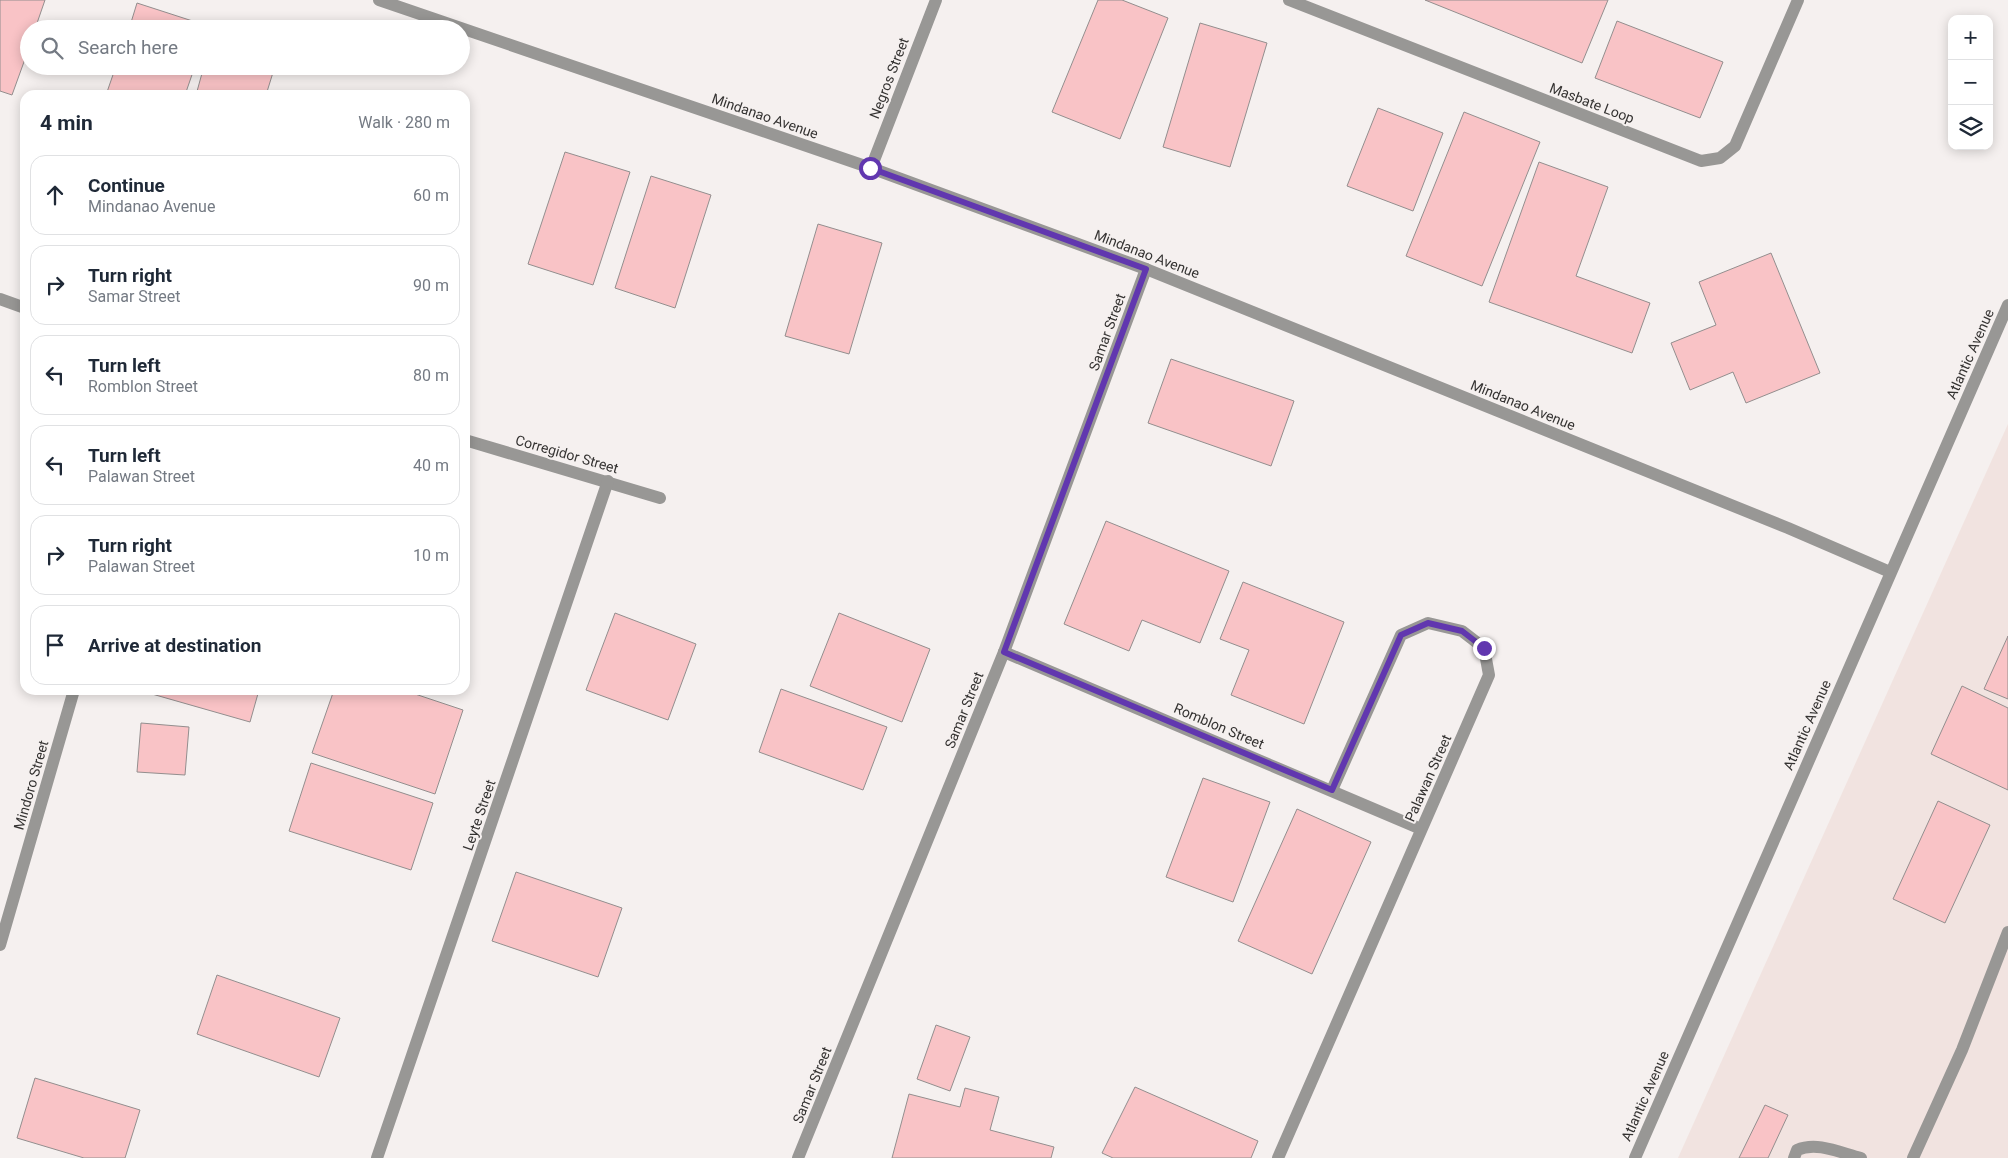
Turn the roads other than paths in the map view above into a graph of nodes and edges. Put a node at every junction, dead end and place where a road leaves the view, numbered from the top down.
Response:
1 (379, 0) edge
2 (936, 0) edge
3 (1289, 0) edge
4 (1798, 0) edge
5 (437, 20) edge
6 (470, 31) edge
7 (870, 168) junction
8 (1146, 269) junction
9 (0, 300) edge
10 (2008, 305) edge
11 (20, 306) edge
12 (470, 441) edge
13 (608, 481) junction
14 (660, 498) dead end
15 (1890, 572) junction
16 (1004, 652) junction
17 (73, 695) edge
18 (1332, 790) junction
19 (1422, 829) junction
20 (2008, 932) edge
21 (0, 945) edge
22 (1846, 1156) edge
23 (377, 1158) edge
24 (798, 1158) edge
25 (1278, 1158) edge
26 (1635, 1158) edge
27 (1794, 1158) edge
28 (1861, 1158) edge
29 (1913, 1158) edge

1 - 5 street, Mindanao Avenue
2 - 7 street, Negros Street
3 - 4 street, Masbate Loop
6 - 7 street, Mindanao Avenue
7 - 8 street, Mindanao Avenue
8 - 15 street, Mindanao Avenue
8 - 16 street, Samar Street
9 - 11 street
10 - 15 street, Atlantic Avenue
12 - 13 street, Corregidor Street
13 - 14 street, Corregidor Street
13 - 23 street, Leyte Street
15 - 26 street, Atlantic Avenue
16 - 18 street, Romblon Street
16 - 24 street, Samar Street
17 - 21 street, Mindoro Street
18 - 19 street, Romblon Street
18 - 19 street, Palawan Street
19 - 25 street, Palawan Street
20 - 29 street
22 - 27 street
22 - 28 street

